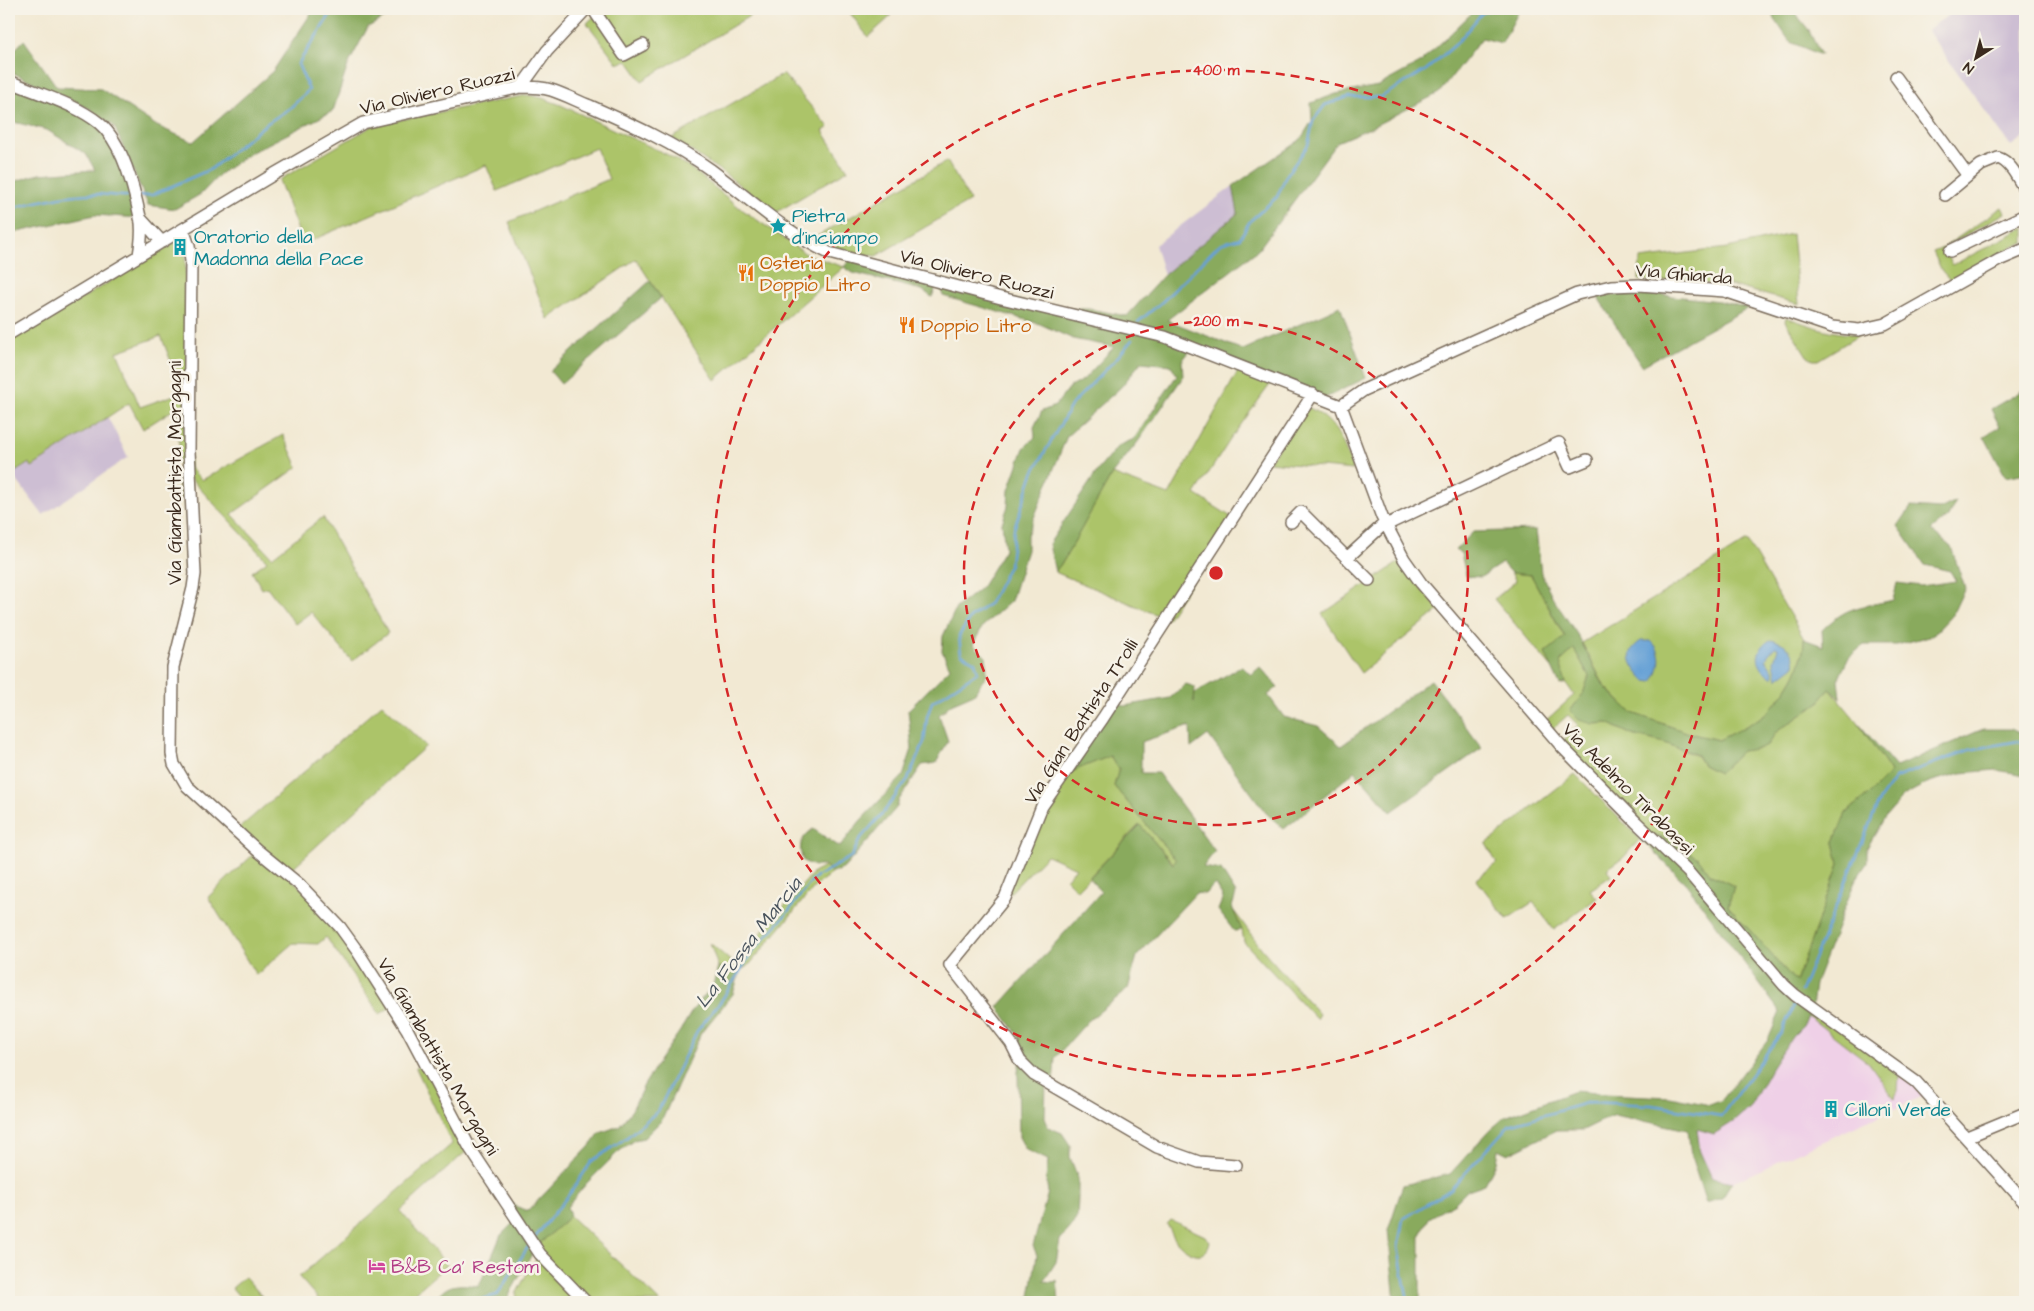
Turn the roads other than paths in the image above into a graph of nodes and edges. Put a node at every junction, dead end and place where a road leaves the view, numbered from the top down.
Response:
1 (586, 9) edge
2 (592, 9) edge
3 (643, 45) dead end
4 (1896, 77) dead end
5 (9, 81) edge
6 (520, 87) junction
7 (1968, 176) junction
8 (2025, 190) edge
9 (1945, 195) dead end
10 (2025, 215) edge
11 (140, 218) junction
12 (183, 228) junction
13 (162, 242) junction
14 (1950, 251) dead end
15 (2024, 253) edge
16 (139, 255) junction
17 (9, 334) edge
18 (1313, 394) junction
19 (1341, 406) junction
20 (1587, 460) dead end
21 (1291, 522) dead end
22 (1385, 524) junction
23 (1347, 558) junction
24 (1369, 580) dead end
25 (2025, 1113) edge
26 (1967, 1137) junction
27 (1236, 1165) dead end
28 (2025, 1203) edge
29 (586, 1302) edge

1 - 6 street
2 - 3 street
4 - 7 street
5 - 11 street
6 - 12 street, Via Oliviero Ruozzi
6 - 18 street, Via Oliviero Ruozzi
7 - 8 street
7 - 9 street
10 - 14 street
11 - 13 street
11 - 16 street
12 - 13 street, Via Oliviero Ruozzi
12 - 29 street, Via Giambattista Morgagni
13 - 16 street, Via Oliviero Ruozzi
15 - 19 street, Via Ghiarda
16 - 17 street, Via Oliviero Ruozzi
18 - 19 street, Via Oliviero Ruozzi
18 - 27 street, Via Gian Battista Trolli
19 - 22 street, Via Adelmo Tirabassi
20 - 22 street
21 - 23 street
22 - 23 street
22 - 26 street, Via Adelmo Tirabassi
23 - 24 street
25 - 26 street
26 - 28 street, Via Adelmo Tirabassi

